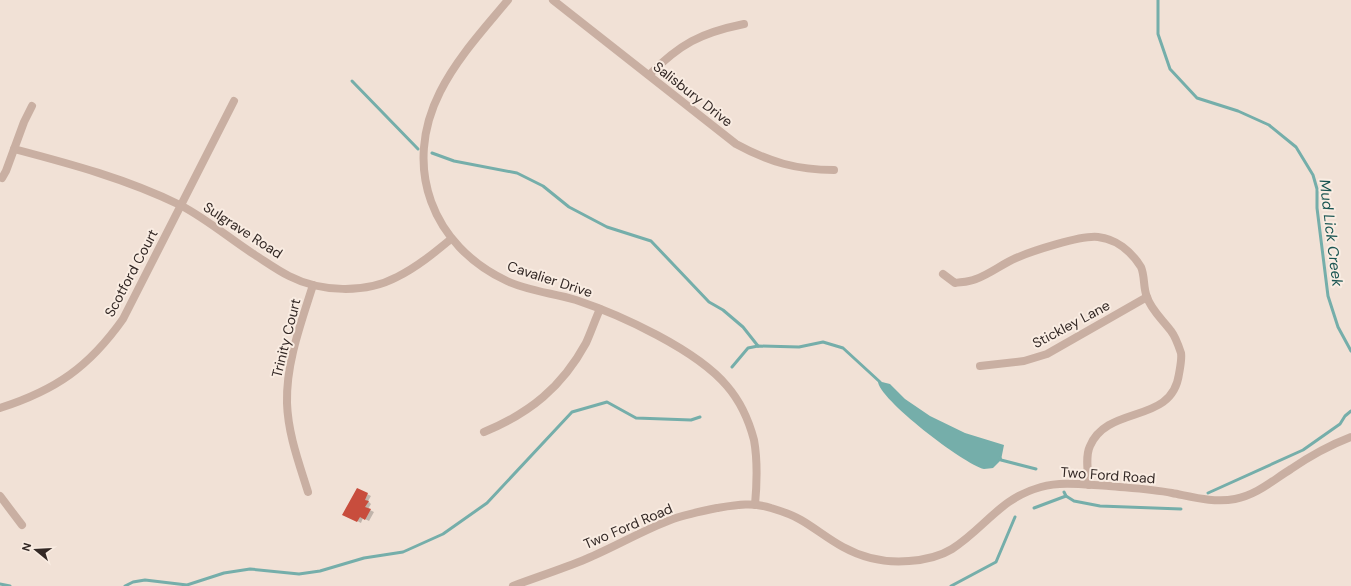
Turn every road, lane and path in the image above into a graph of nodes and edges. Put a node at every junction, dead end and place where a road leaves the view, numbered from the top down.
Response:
1 (508, 0) edge
2 (553, 0) edge
3 (744, 24) dead end
4 (649, 75) junction
5 (234, 102) dead end
6 (32, 106) dead end
7 (14, 149) junction
8 (834, 170) dead end
9 (2, 178) dead end
10 (181, 206) junction
11 (451, 239) junction
12 (942, 274) dead end
13 (314, 285) junction
14 (1147, 297) junction
15 (600, 309) junction
16 (980, 366) dead end
17 (0, 408) edge
18 (484, 432) dead end
19 (1351, 436) edge
20 (1090, 485) junction
21 (308, 492) dead end
22 (0, 496) edge
23 (755, 505) junction
24 (22, 524) dead end
25 (513, 586) edge

1 - 11 street, Cavalier Drive
2 - 4 street, Salisbury Drive
3 - 4 street
4 - 8 street, Salisbury Drive
5 - 10 street, Scotford Court
6 - 7 street
7 - 9 street
7 - 10 street, Sulgrave Road
10 - 13 street, Sulgrave Road
10 - 17 street, Scotford Court
11 - 13 street, Sulgrave Road
11 - 15 street, Cavalier Drive
12 - 14 street
13 - 21 street, Trinity Court
14 - 16 street, Stickley Lane
14 - 20 street
15 - 18 street
15 - 23 street, Cavalier Drive
19 - 20 street, Two Ford Road
20 - 23 street, Two Ford Road
22 - 24 street
23 - 25 street, Two Ford Road

